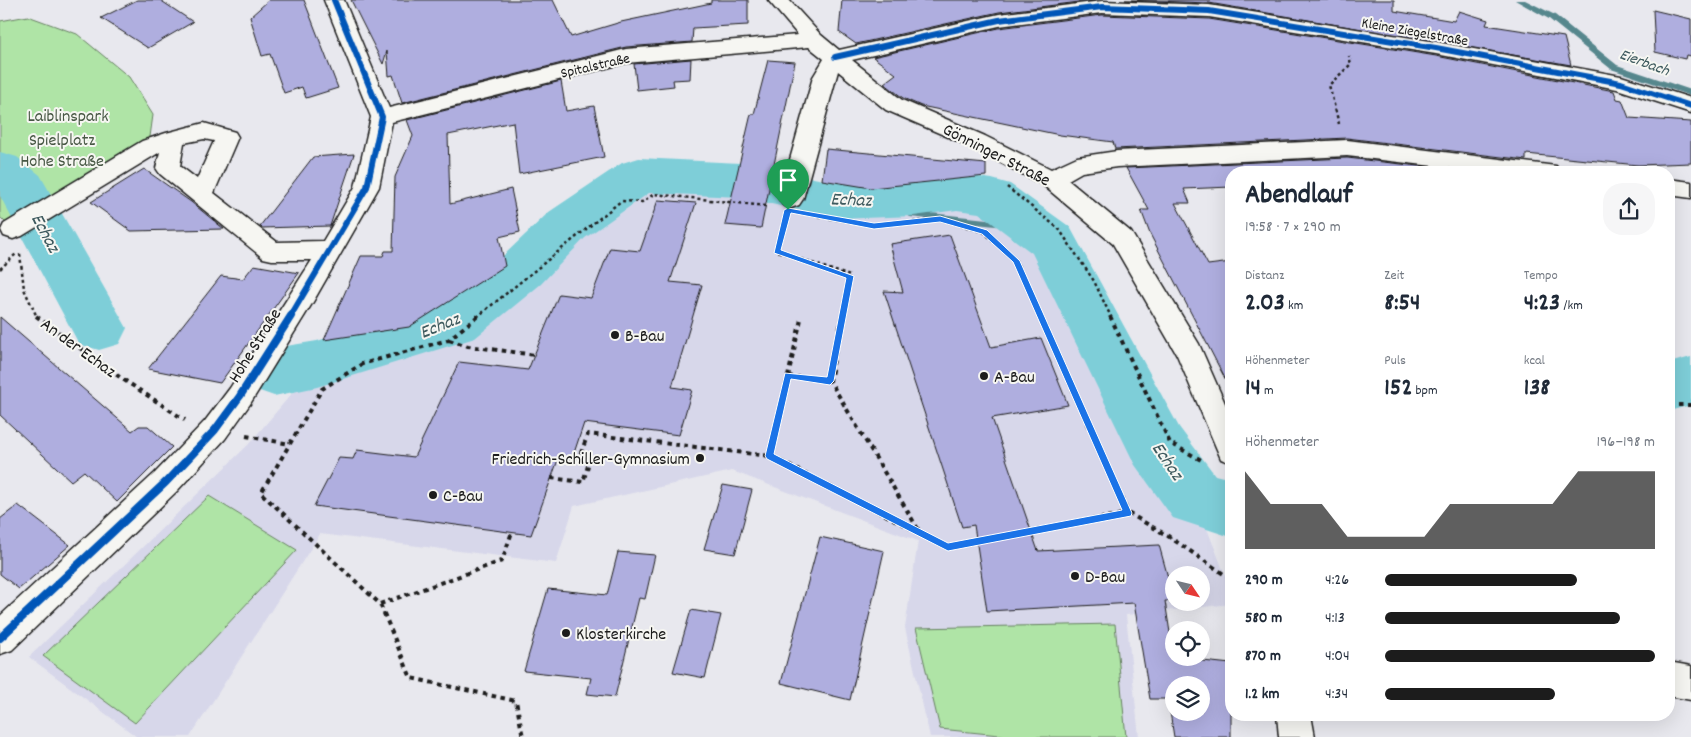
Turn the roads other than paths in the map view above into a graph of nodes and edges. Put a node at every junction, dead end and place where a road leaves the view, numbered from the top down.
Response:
1 (334, 0) edge
2 (778, 0) edge
3 (1101, 3) edge
4 (814, 40) junction
5 (834, 57) junction
6 (1691, 106) edge
7 (382, 116) junction
8 (174, 138) junction
9 (1347, 148) junction
10 (1354, 166) edge
11 (1498, 166) edge
12 (1051, 179) junction
13 (1675, 188) edge
14 (1691, 190) edge
15 (201, 196) junction
16 (788, 210) road end
17 (11, 233) edge
18 (332, 250) junction
19 (1222, 455) edge
20 (0, 638) edge
21 (1675, 680) edge
22 (1691, 683) edge
23 (1295, 721) edge
24 (1298, 737) edge

1 - 7 street
2 - 4 street, Gönninger Straße
3 - 5 street, Kleine Ziegelstraße
3 - 6 street, Kleine Ziegelstraße
4 - 5 street, Gönninger Straße
4 - 7 street, Spitalstraße
5 - 12 street, Gönninger Straße
5 - 16 street
7 - 18 street, Hohe Straße
8 - 15 street
8 - 15 street
8 - 17 street
9 - 10 street
9 - 11 street
9 - 12 street
12 - 19 street, Gönninger Straße
13 - 14 street
15 - 18 street
18 - 20 street, Hohe Straße
21 - 22 street
23 - 24 street

